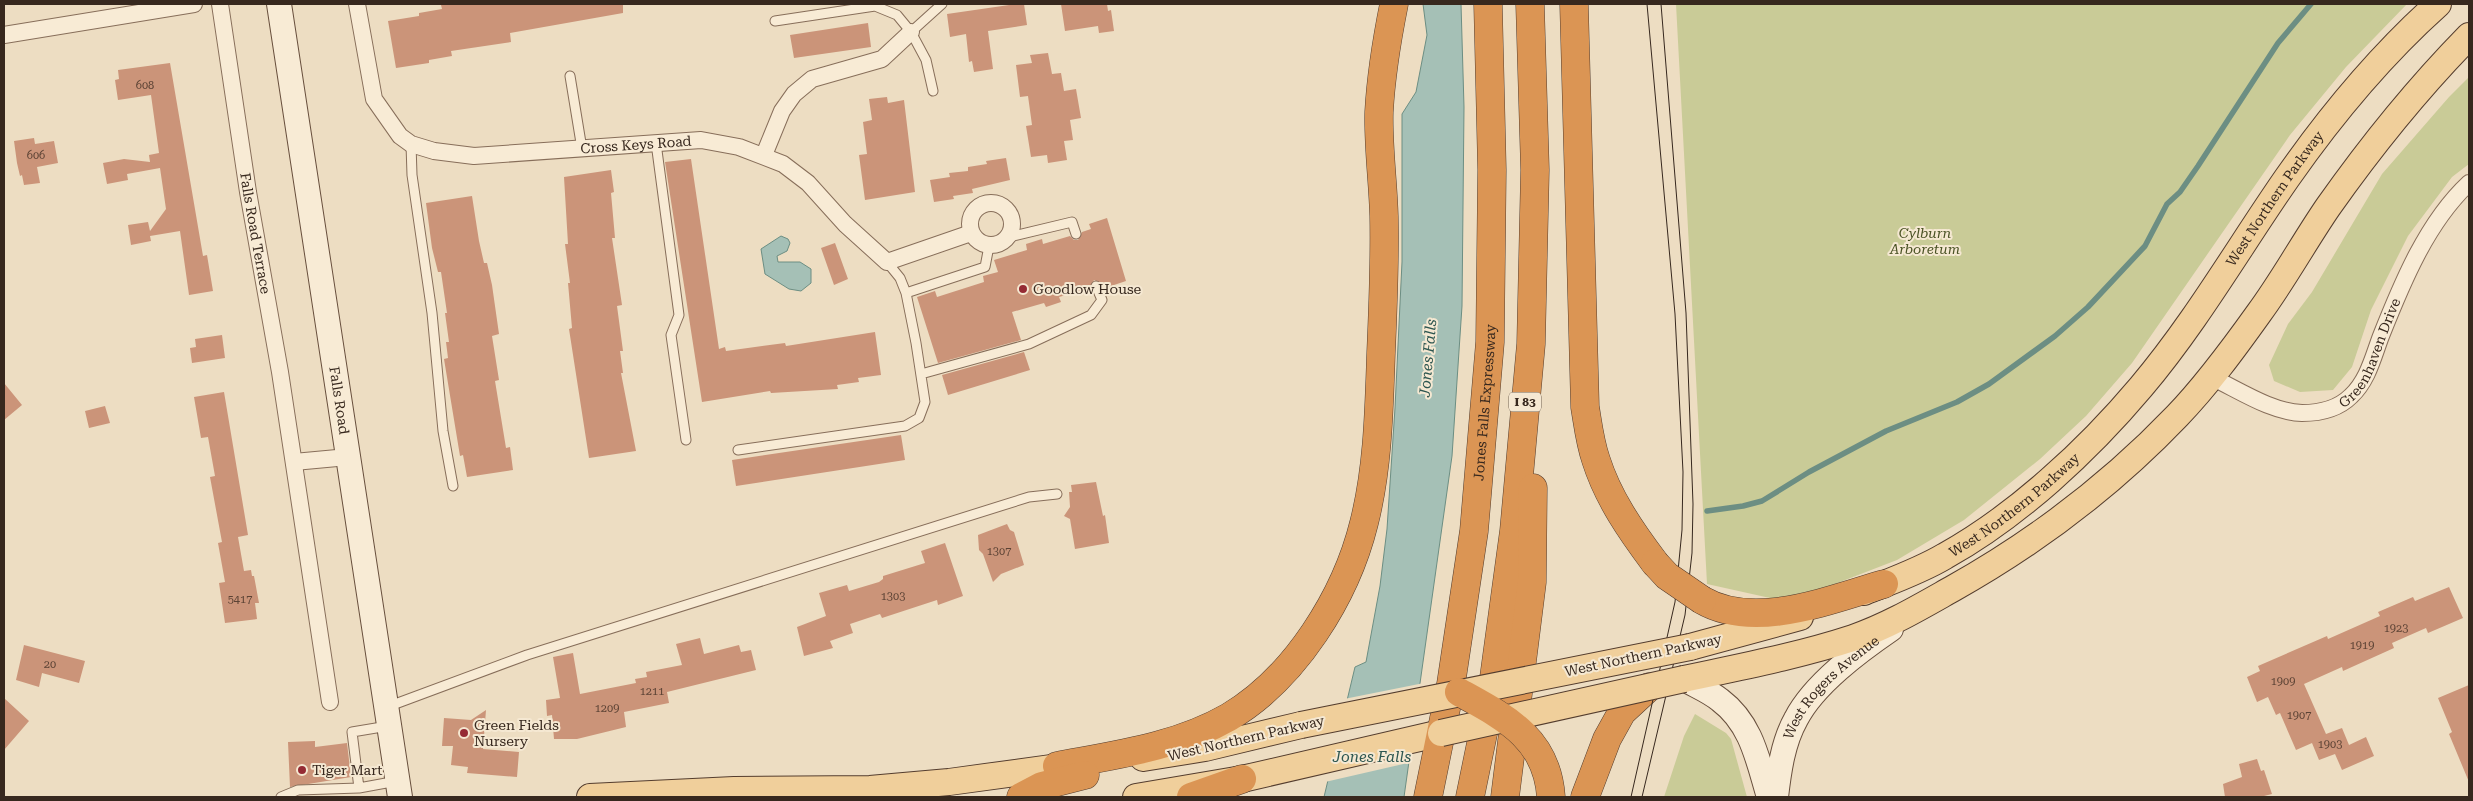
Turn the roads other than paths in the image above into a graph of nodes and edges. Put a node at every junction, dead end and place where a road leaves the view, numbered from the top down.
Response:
1 (194, 4) edge
2 (220, 4) edge
3 (279, 4) edge
4 (357, 4) edge
5 (942, 4) edge
6 (1394, 4) edge
7 (1488, 4) edge
8 (1530, 4) edge
9 (1574, 4) edge
10 (2438, 4) edge
11 (775, 22) dead end
12 (912, 32) junction
13 (4, 35) edge
14 (2469, 36) edge
15 (570, 76) dead end
16 (933, 91) dead end
17 (656, 143) junction
18 (411, 144) junction
19 (582, 149) junction
20 (764, 155) junction
21 (2469, 183) edge
22 (971, 233) junction
23 (1076, 234) dead end
24 (1009, 237) junction
25 (989, 246) junction
26 (887, 262) junction
27 (1096, 286) dead end
28 (906, 293) junction
29 (1531, 344) junction
30 (920, 374) junction
31 (2211, 377) junction
32 (686, 440) dead end
33 (738, 450) dead end
34 (348, 457) junction
35 (294, 462) junction
36 (453, 486) dead end
37 (1058, 494) dead end
38 (1884, 584) junction
39 (1925, 605) junction
40 (1684, 679) junction
41 (1649, 687) junction
42 (1459, 692) junction
43 (330, 702) dead end
44 (387, 717) junction
45 (1507, 719) junction
46 (1162, 757) junction
47 (1057, 766) junction
48 (1242, 779) junction
49 (359, 788) junction
50 (398, 789) edge
51 (771, 790) junction
52 (281, 797) edge
53 (590, 797) edge
54 (803, 797) edge
55 (1021, 797) edge
56 (1136, 797) edge
57 (1190, 797) edge
58 (1428, 797) edge
59 (1470, 797) edge
60 (1506, 797) edge
61 (1551, 797) edge
62 (1586, 797) edge
63 (1769, 797) edge
64 (1776, 797) edge

1 - 13 street
2 - 35 street, Falls Road Terrace
3 - 34 main road, Falls Road
4 - 18 street, Cross Keys Road
5 - 12 lane
6 - 47 highway
7 - 58 highway, Jones Falls Expressway
8 - 29 highway, I 83
9 - 38 highway, bridge
10 - 38 main road, West Northern Parkway
11 - 12 lane
12 - 16 lane
12 - 20 street
14 - 31 main road
15 - 19 lane
17 - 19 street, Cross Keys Road
17 - 20 street, Cross Keys Road
17 - 32 lane
18 - 19 street, Cross Keys Road
18 - 36 lane
20 - 26 street, Cross Keys Road
21 - 31 street, Greenhaven Drive
22 - 24 street
22 - 25 street
22 - 26 street
23 - 24 lane
24 - 25 street
25 - 28 lane
26 - 28 lane
27 - 30 lane
28 - 30 lane
29 - 59 highway, I 83
29 - 60 highway
30 - 33 lane
31 - 39 main road
34 - 35 street
34 - 44 main road, Falls Road
35 - 43 street, Falls Road Terrace
37 - 44 lane
38 - 42 main road, West Northern Parkway, bridge
39 - 40 main road
39 - 64 main road, West Rogers Avenue
40 - 41 main road, bridge
40 - 63 main road
41 - 45 main road, bridge
41 - 62 highway
42 - 45 highway, bridge
42 - 46 main road, West Northern Parkway, bridge
44 - 49 lane
44 - 50 main road, Falls Road
45 - 48 main road, bridge
45 - 61 highway, bridge
46 - 47 main road, West Northern Parkway
46 - 55 highway
47 - 51 main road, West Northern Parkway
48 - 56 main road
48 - 57 highway
49 - 50 lane
49 - 52 lane
51 - 53 main road, West Northern Parkway
51 - 54 street

